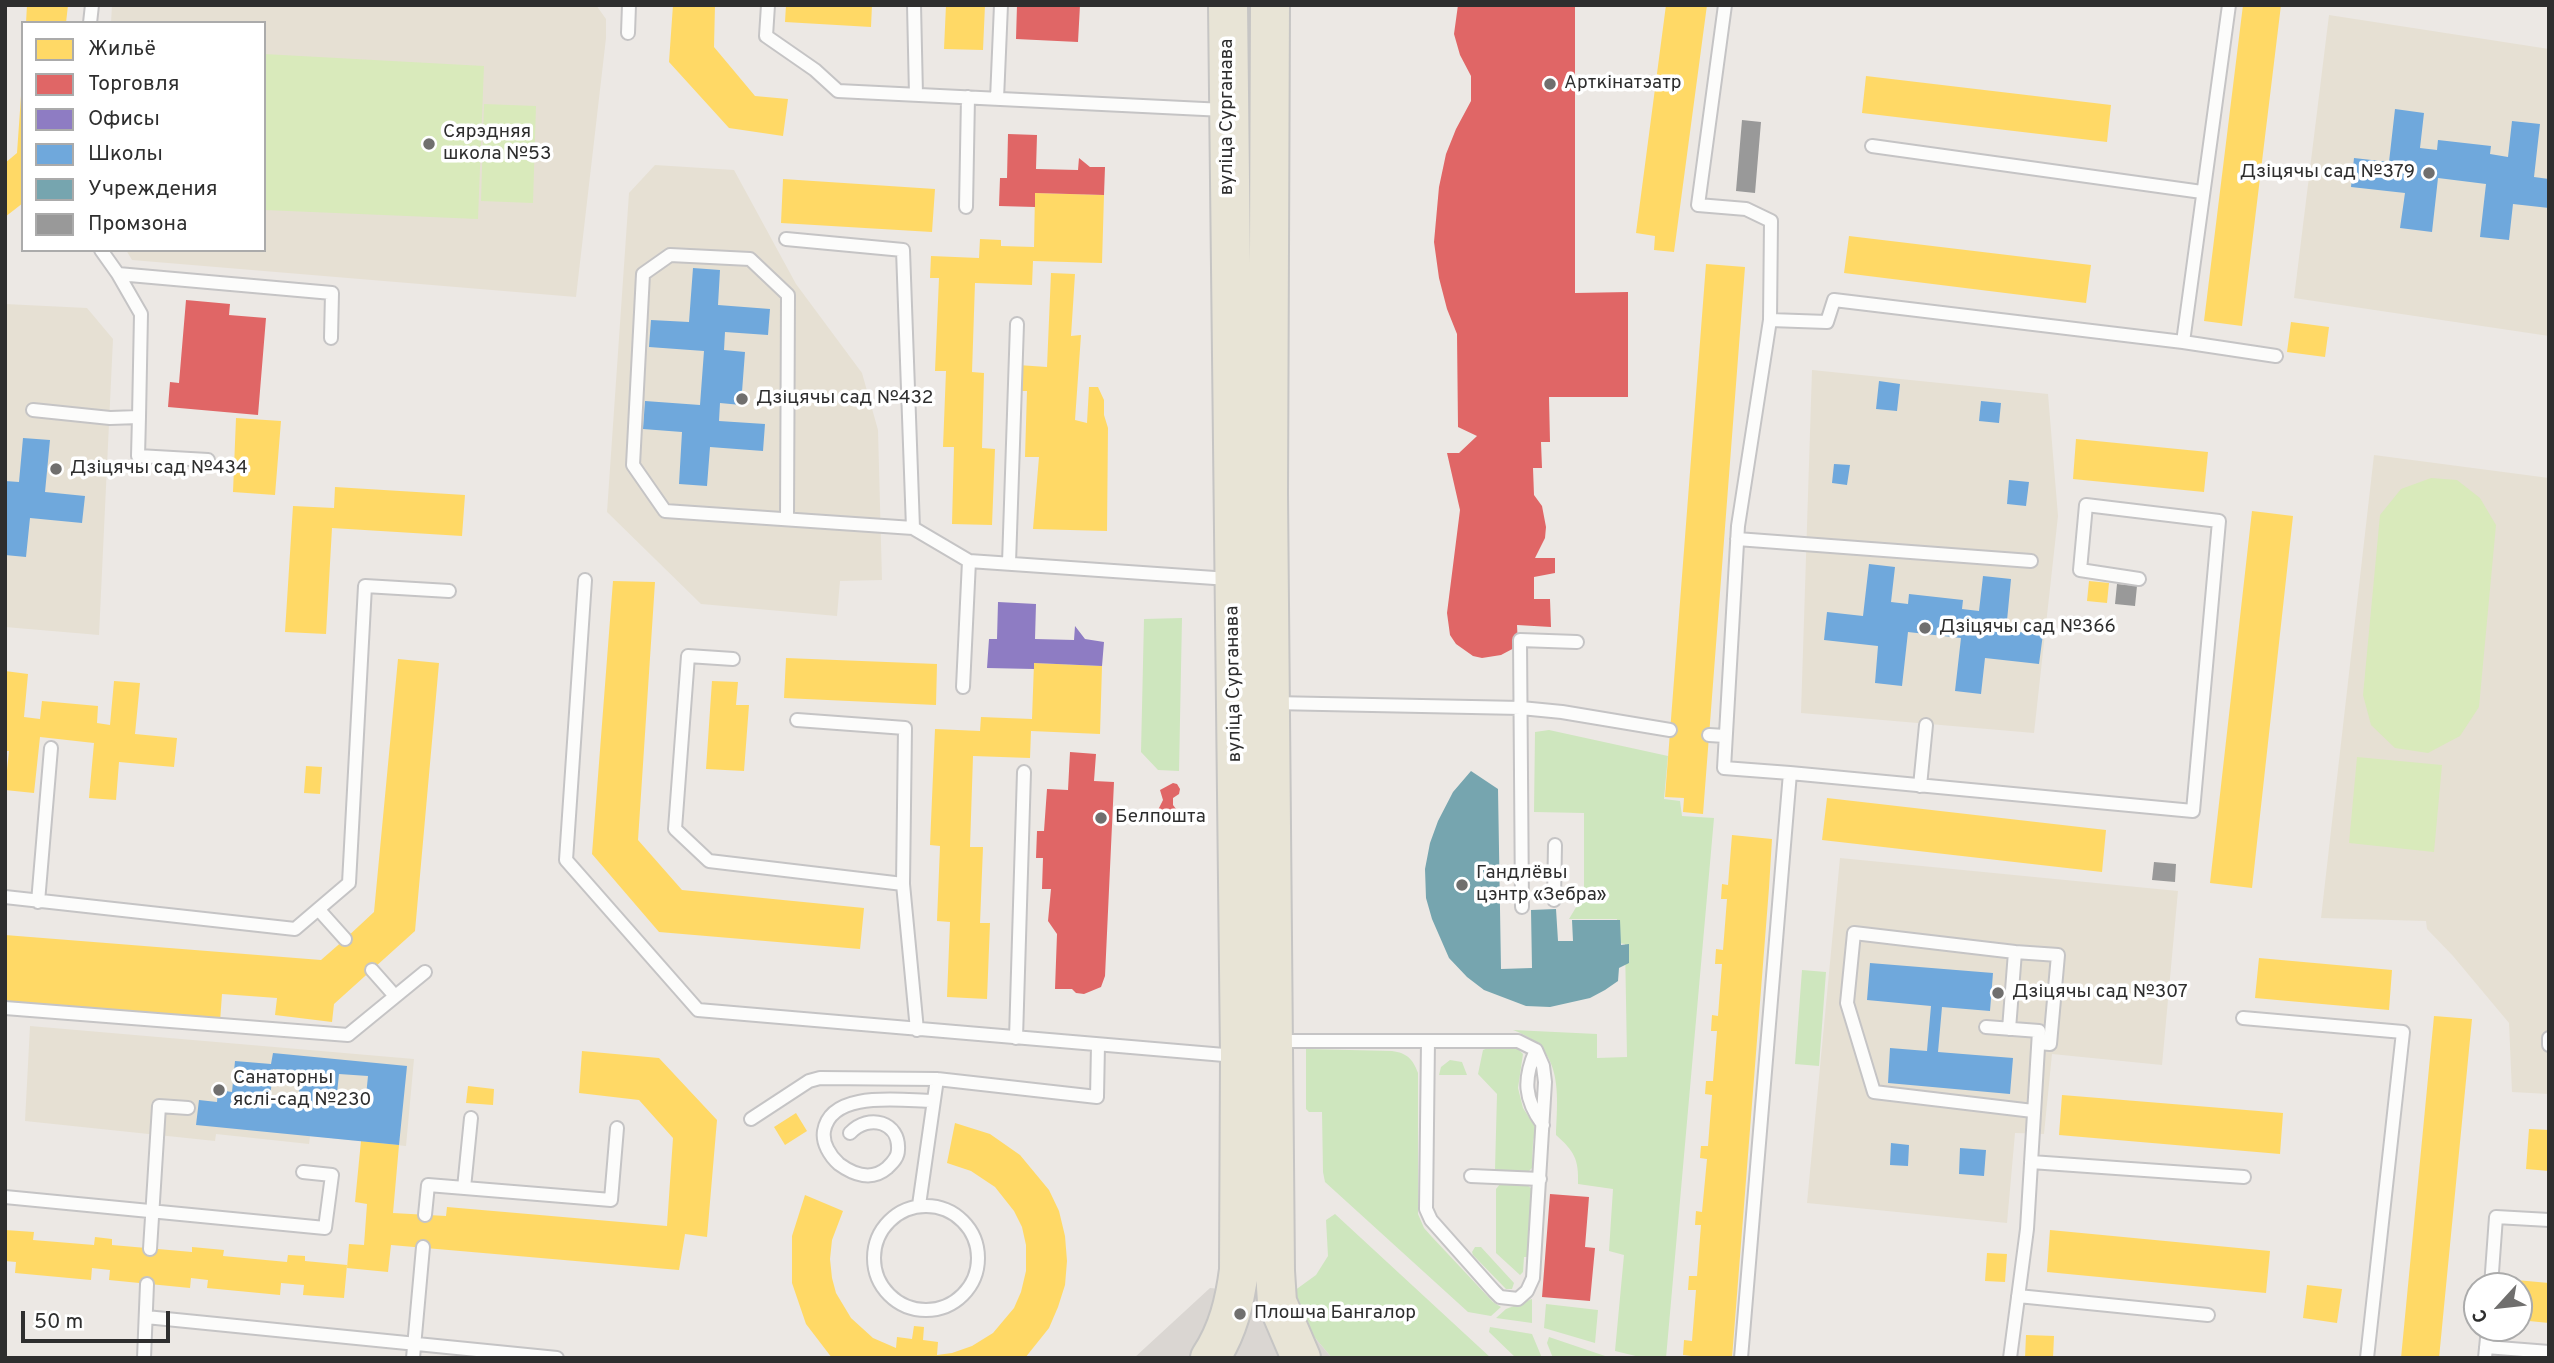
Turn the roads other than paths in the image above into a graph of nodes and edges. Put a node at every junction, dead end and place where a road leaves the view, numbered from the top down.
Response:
1 (629, 5) edge
2 (768, 5) edge
3 (914, 5) edge
4 (1001, 5) edge
5 (1228, 5) edge
6 (1270, 5) edge
7 (1725, 5) edge
8 (2229, 5) edge
9 (628, 33) dead end
10 (916, 95) junction
11 (968, 97) junction
12 (997, 99) junction
13 (1228, 111) junction
14 (1872, 146) dead end
15 (2202, 192) junction
16 (966, 207) dead end
17 (786, 239) dead end
18 (102, 252) edge
19 (118, 274) junction
20 (1770, 320) junction
21 (1017, 324) dead end
22 (331, 338) dead end
23 (2183, 342) junction
24 (2276, 356) dead end
25 (33, 410) dead end
26 (139, 416) junction
27 (208, 460) dead end
28 (787, 519) junction
29 (913, 528) junction
30 (1737, 539) junction
31 (970, 561) junction
32 (2031, 561) dead end
33 (1009, 563) junction
34 (1233, 579) junction
35 (2139, 579) dead end
36 (585, 580) dead end
37 (449, 591) dead end
38 (1577, 642) dead end
39 (733, 659) dead end
40 (963, 687) dead end
41 (1271, 703) junction
42 (1521, 708) junction
43 (797, 720) dead end
44 (1926, 724) dead end
45 (1670, 730) dead end
46 (1709, 735) dead end
47 (1725, 736) junction
48 (51, 748) dead end
49 (1024, 772) dead end
50 (1790, 774) junction
51 (1920, 786) junction
52 (1555, 845) dead end
53 (903, 884) junction
54 (5, 897) edge
55 (1554, 900) dead end
56 (38, 902) junction
57 (1522, 907) dead end
58 (320, 910) junction
59 (345, 939) dead end
60 (2015, 952) junction
61 (372, 970) dead end
62 (425, 972) dead end
63 (395, 996) junction
64 (5, 1008) edge
65 (2243, 1018) dead end
66 (1986, 1027) dead end
67 (2009, 1029) junction
68 (917, 1030) junction
69 (1016, 1038) junction
70 (2549, 1038) edge
71 (1274, 1041) junction
72 (1428, 1041) junction
73 (2039, 1043) junction
74 (1098, 1045) junction
75 (2549, 1045) edge
76 (1240, 1056) junction
77 (936, 1079) junction
78 (933, 1101) junction
79 (188, 1108) dead end
80 (2033, 1111) junction
81 (471, 1118) dead end
82 (751, 1118) dead end
83 (617, 1128) dead end
84 (850, 1133) dead end
85 (2031, 1163) junction
86 (303, 1172) dead end
87 (1471, 1176) dead end
88 (2244, 1177) dead end
89 (1540, 1179) junction
90 (464, 1188) junction
91 (5, 1197) edge
92 (919, 1205) junction
93 (152, 1211) junction
94 (425, 1215) dead end
95 (2549, 1220) edge
96 (423, 1247) dead end
97 (150, 1249) dead end
98 (2492, 1272) edge
99 (147, 1284) dead end
100 (2018, 1296) junction
101 (2208, 1315) dead end
102 (146, 1317) junction
103 (414, 1343) junction
104 (2486, 1352) edge
105 (2549, 1352) edge
106 (145, 1358) edge
107 (413, 1358) edge
108 (557, 1358) edge
109 (1210, 1358) edge
110 (1301, 1358) edge
111 (1741, 1358) edge
112 (2010, 1358) edge
113 (2367, 1358) edge

1 - 9 lane
2 - 10 lane
3 - 10 lane
4 - 12 lane
5 - 13 main road, вуліца Сурганава
6 - 41 main road, вуліца Сурганава
7 - 20 lane
8 - 15 lane
10 - 11 lane
11 - 12 lane
11 - 16 lane
12 - 13 lane
13 - 34 main road, вуліца Сурганава
14 - 15 lane
15 - 23 lane
17 - 29 lane
18 - 19 lane
19 - 22 lane
19 - 26 lane
20 - 23 lane
20 - 30 lane
21 - 33 lane
23 - 24 lane
25 - 26 lane
26 - 27 lane
28 - 28 lane
28 - 29 lane
29 - 31 lane
30 - 32 lane
30 - 47 lane
31 - 33 lane
31 - 40 lane
33 - 34 lane
34 - 76 main road, вуліца Сурганава
35 - 51 lane
36 - 68 lane
37 - 58 lane
38 - 42 lane
39 - 53 lane
41 - 42 lane
41 - 71 main road, вуліца Сурганава
42 - 45 lane
42 - 57 lane
43 - 53 lane
44 - 51 lane
46 - 47 lane
47 - 50 lane
48 - 56 lane
49 - 69 lane
50 - 51 lane
50 - 111 lane
52 - 55 lane
53 - 68 lane
54 - 56 lane
56 - 58 lane
58 - 59 lane
60 - 67 lane
60 - 73 lane
60 - 80 lane
61 - 63 lane
62 - 63 lane
63 - 64 lane
65 - 113 lane
66 - 67 lane
67 - 73 lane
68 - 69 lane
69 - 74 lane
70 - 75 lane
71 - 72 lane
71 - 110 main road, вуліца Сурганава
72 - 89 lane
72 - 89 lane
73 - 80 lane
74 - 76 lane
74 - 77 lane
76 - 109 main road, вуліца Сурганава
77 - 78 lane
77 - 82 lane
78 - 84 lane
78 - 92 lane
79 - 93 lane
80 - 85 lane
81 - 90 lane
83 - 90 lane
85 - 88 lane
85 - 100 lane
86 - 93 lane
87 - 89 lane
90 - 94 lane
91 - 93 lane
92 - 92 lane
93 - 97 lane
95 - 98 lane
96 - 103 lane
99 - 102 lane
100 - 101 lane
100 - 112 lane
102 - 103 lane
102 - 106 lane
103 - 107 lane
103 - 108 lane
104 - 105 lane

